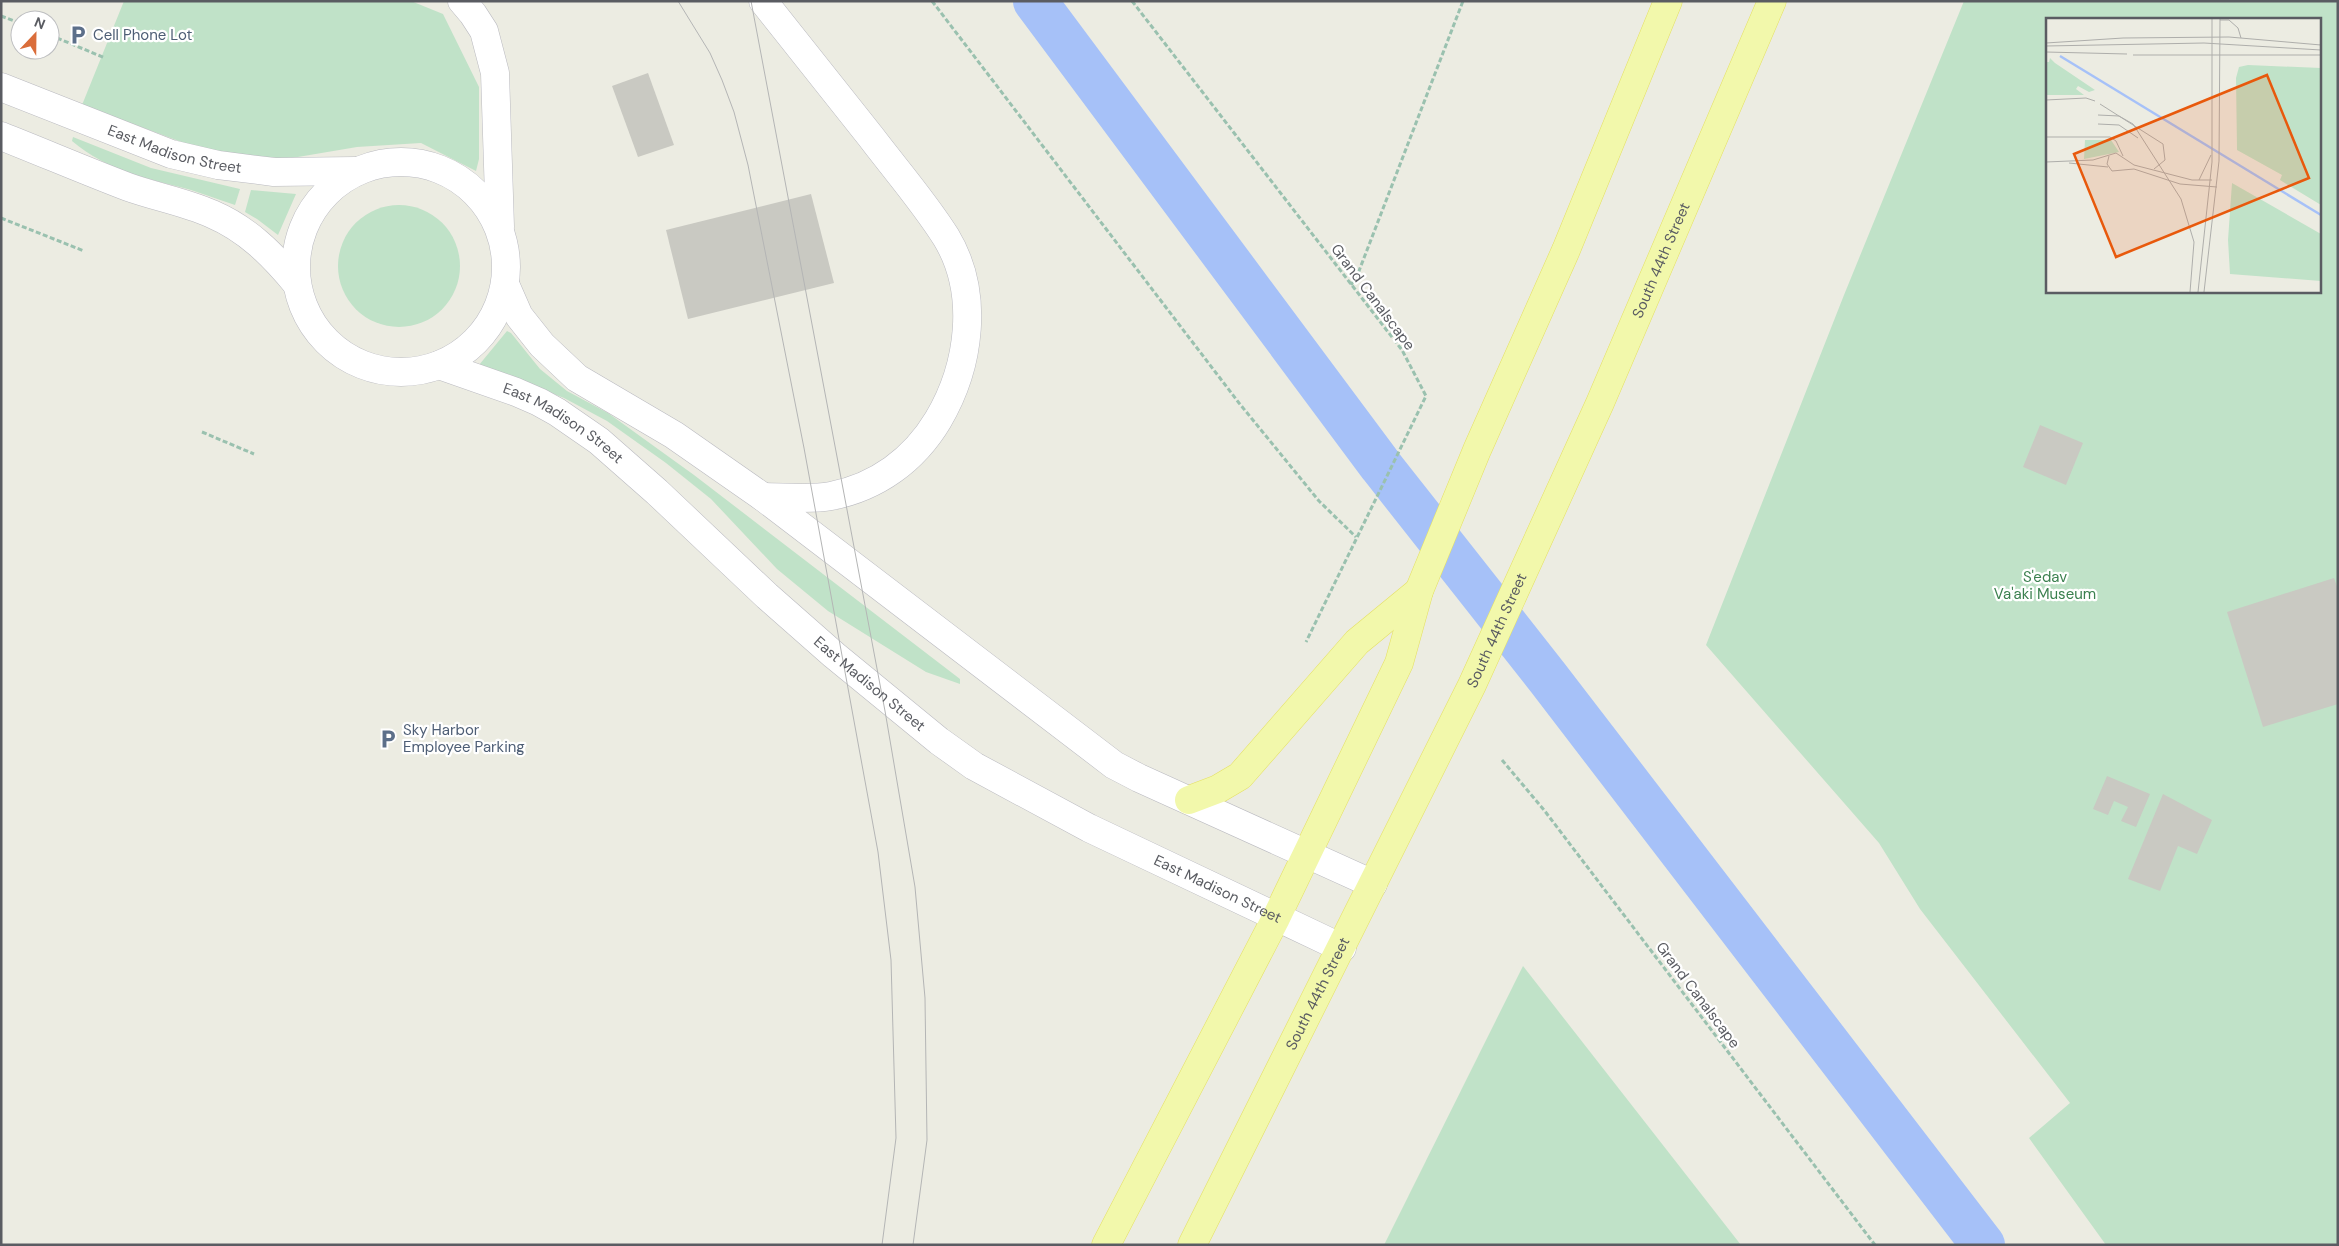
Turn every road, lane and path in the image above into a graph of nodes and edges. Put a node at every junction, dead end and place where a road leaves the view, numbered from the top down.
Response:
1 (462, 1) edge
2 (763, 1) edge
3 (932, 1) edge
4 (1132, 1) edge
5 (1463, 1) edge
6 (1668, 1) edge
7 (1772, 1) edge
8 (60, 39) edge
9 (105, 58) dead end
10 (1, 87) edge
11 (1, 136) edge
12 (356, 171) junction
13 (1, 218) edge
14 (501, 231) junction
15 (84, 251) dead end
16 (296, 283) junction
17 (505, 284) junction
18 (1351, 285) junction
19 (439, 365) junction
20 (202, 432) dead end
21 (254, 454) dead end
22 (763, 497) junction
23 (1356, 537) junction
24 (1419, 590) junction
25 (1302, 651) dead end
26 (1502, 760) dead end
27 (1189, 800) junction
28 (1307, 853) junction
29 (1374, 884) junction
30 (1276, 918) junction
31 (1342, 948) junction
32 (1106, 1245) edge
33 (1192, 1245) edge
34 (1874, 1245) edge

1 - 14 street
2 - 22 street
3 - 23 path
4 - 18 path, Grand Canalscape
5 - 18 path
6 - 24 main road
7 - 29 main road, South 44th Street
8 - 9 path
10 - 12 street, East Madison Street
11 - 16 street
12 - 14 street
12 - 16 street
13 - 15 path
14 - 17 street
16 - 19 street
17 - 19 street
17 - 22 street
18 - 23 path, Grand Canalscape
19 - 30 street, East Madison Street
20 - 21 path
22 - 27 street
23 - 25 path, Grand Canalscape
24 - 27 main road
24 - 28 main road
26 - 34 path, Grand Canalscape
27 - 28 street
28 - 29 street
28 - 30 main road
29 - 31 main road, South 44th Street
30 - 31 street, East Madison Street
30 - 32 main road
31 - 33 main road, South 44th Street

